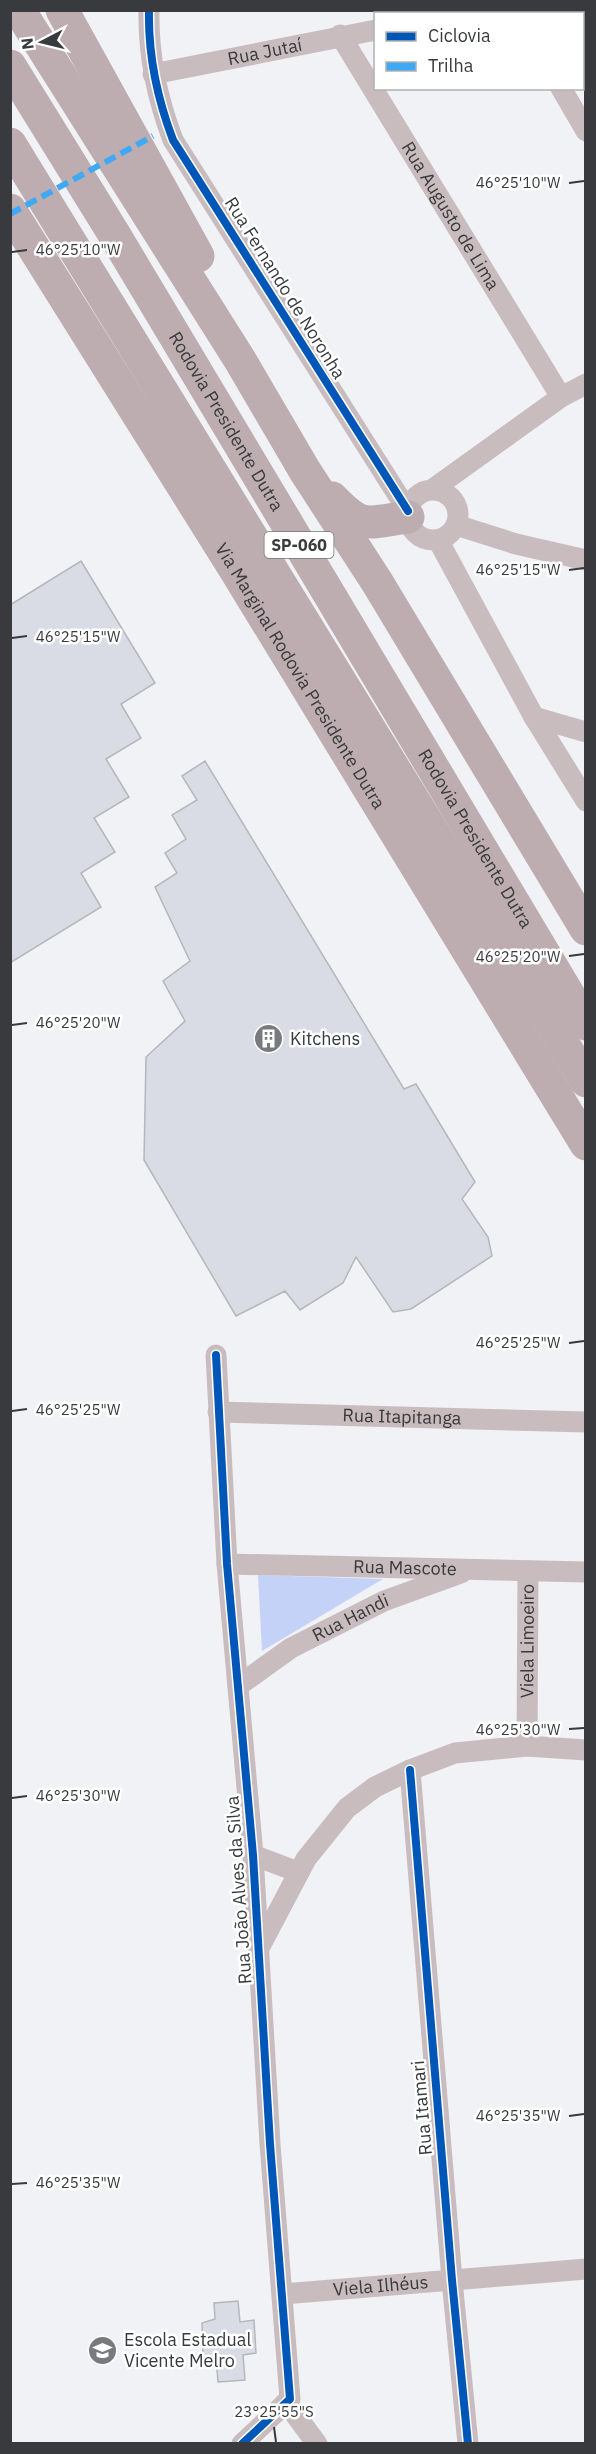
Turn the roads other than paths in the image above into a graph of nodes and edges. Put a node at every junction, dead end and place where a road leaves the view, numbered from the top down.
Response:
1 (20, 10) edge
2 (62, 10) edge
3 (149, 10) edge
4 (374, 30) edge
5 (340, 35) junction
6 (10, 66) edge
7 (153, 74) junction
8 (562, 90) edge
9 (585, 131) edge
10 (10, 144) edge
11 (10, 210) edge
12 (240, 360) junction
13 (585, 384) edge
14 (561, 397) junction
15 (305, 471) junction
16 (433, 489) junction
17 (408, 514) junction
18 (456, 525) junction
19 (438, 540) junction
20 (585, 560) edge
21 (534, 717) junction
22 (585, 732) edge
23 (585, 801) edge
24 (585, 929) edge
25 (585, 1024) edge
26 (585, 1081) edge
27 (585, 1144) edge
28 (216, 1355) dead end
29 (218, 1412) junction
30 (585, 1422) edge
31 (227, 1564) junction
32 (472, 1568) junction
33 (528, 1571) junction
34 (585, 1572) edge
35 (238, 1686) junction
36 (527, 1746) junction
37 (585, 1756) edge
38 (410, 1770) junction
39 (253, 1855) junction
40 (298, 1872) junction
41 (259, 1949) junction
42 (585, 2269) edge
43 (452, 2280) junction
44 (283, 2295) junction
45 (279, 2409) junction
46 (316, 2442) edge
47 (242, 2444) edge
48 (468, 2444) edge

1 - 12 highway, SP-060
2 - 12 highway
3 - 7 street, Rua Fernando de Noronha
4 - 5 street, Rua Jutaí
5 - 7 street, Rua Jutaí
5 - 14 street, Rua Augusto de Lima
6 - 25 highway, Rodovia Presidente Dutra / SP-060
7 - 17 street, Rua Fernando de Noronha
8 - 9 street
10 - 26 highway, Rodovia Presidente Dutra / SP-060
11 - 27 highway, Via Marginal Rodovia Presidente Dutra
12 - 15 highway, SP-060
13 - 14 street
14 - 16 street
15 - 17 highway
15 - 24 highway, SP-060
16 - 17 street
16 - 18 street
17 - 19 street
18 - 19 street
18 - 20 street
19 - 21 street
21 - 22 street
21 - 23 street
28 - 29 street, Rua João Alves da Silva
29 - 30 street, Rua Itapitanga
29 - 31 street, Rua João Alves da Silva
31 - 32 street, Rua Mascote
31 - 35 street, Rua João Alves da Silva
32 - 33 street, Rua Mascote
32 - 35 street, Rua Handi
33 - 34 street, Rua Mascote
33 - 36 street, Viela Limoeiro
35 - 39 street, Rua João Alves da Silva
36 - 37 street
36 - 38 street
38 - 40 street
38 - 43 street, Rua Itamari
39 - 40 street
39 - 41 street, Rua João Alves da Silva
40 - 41 street
41 - 44 street, Rua João Alves da Silva
42 - 43 street, Viela Ilhéus
43 - 44 street, Viela Ilhéus
43 - 48 street, Rua Itamari
44 - 45 street, Rua João Alves da Silva
45 - 46 street
45 - 47 street

